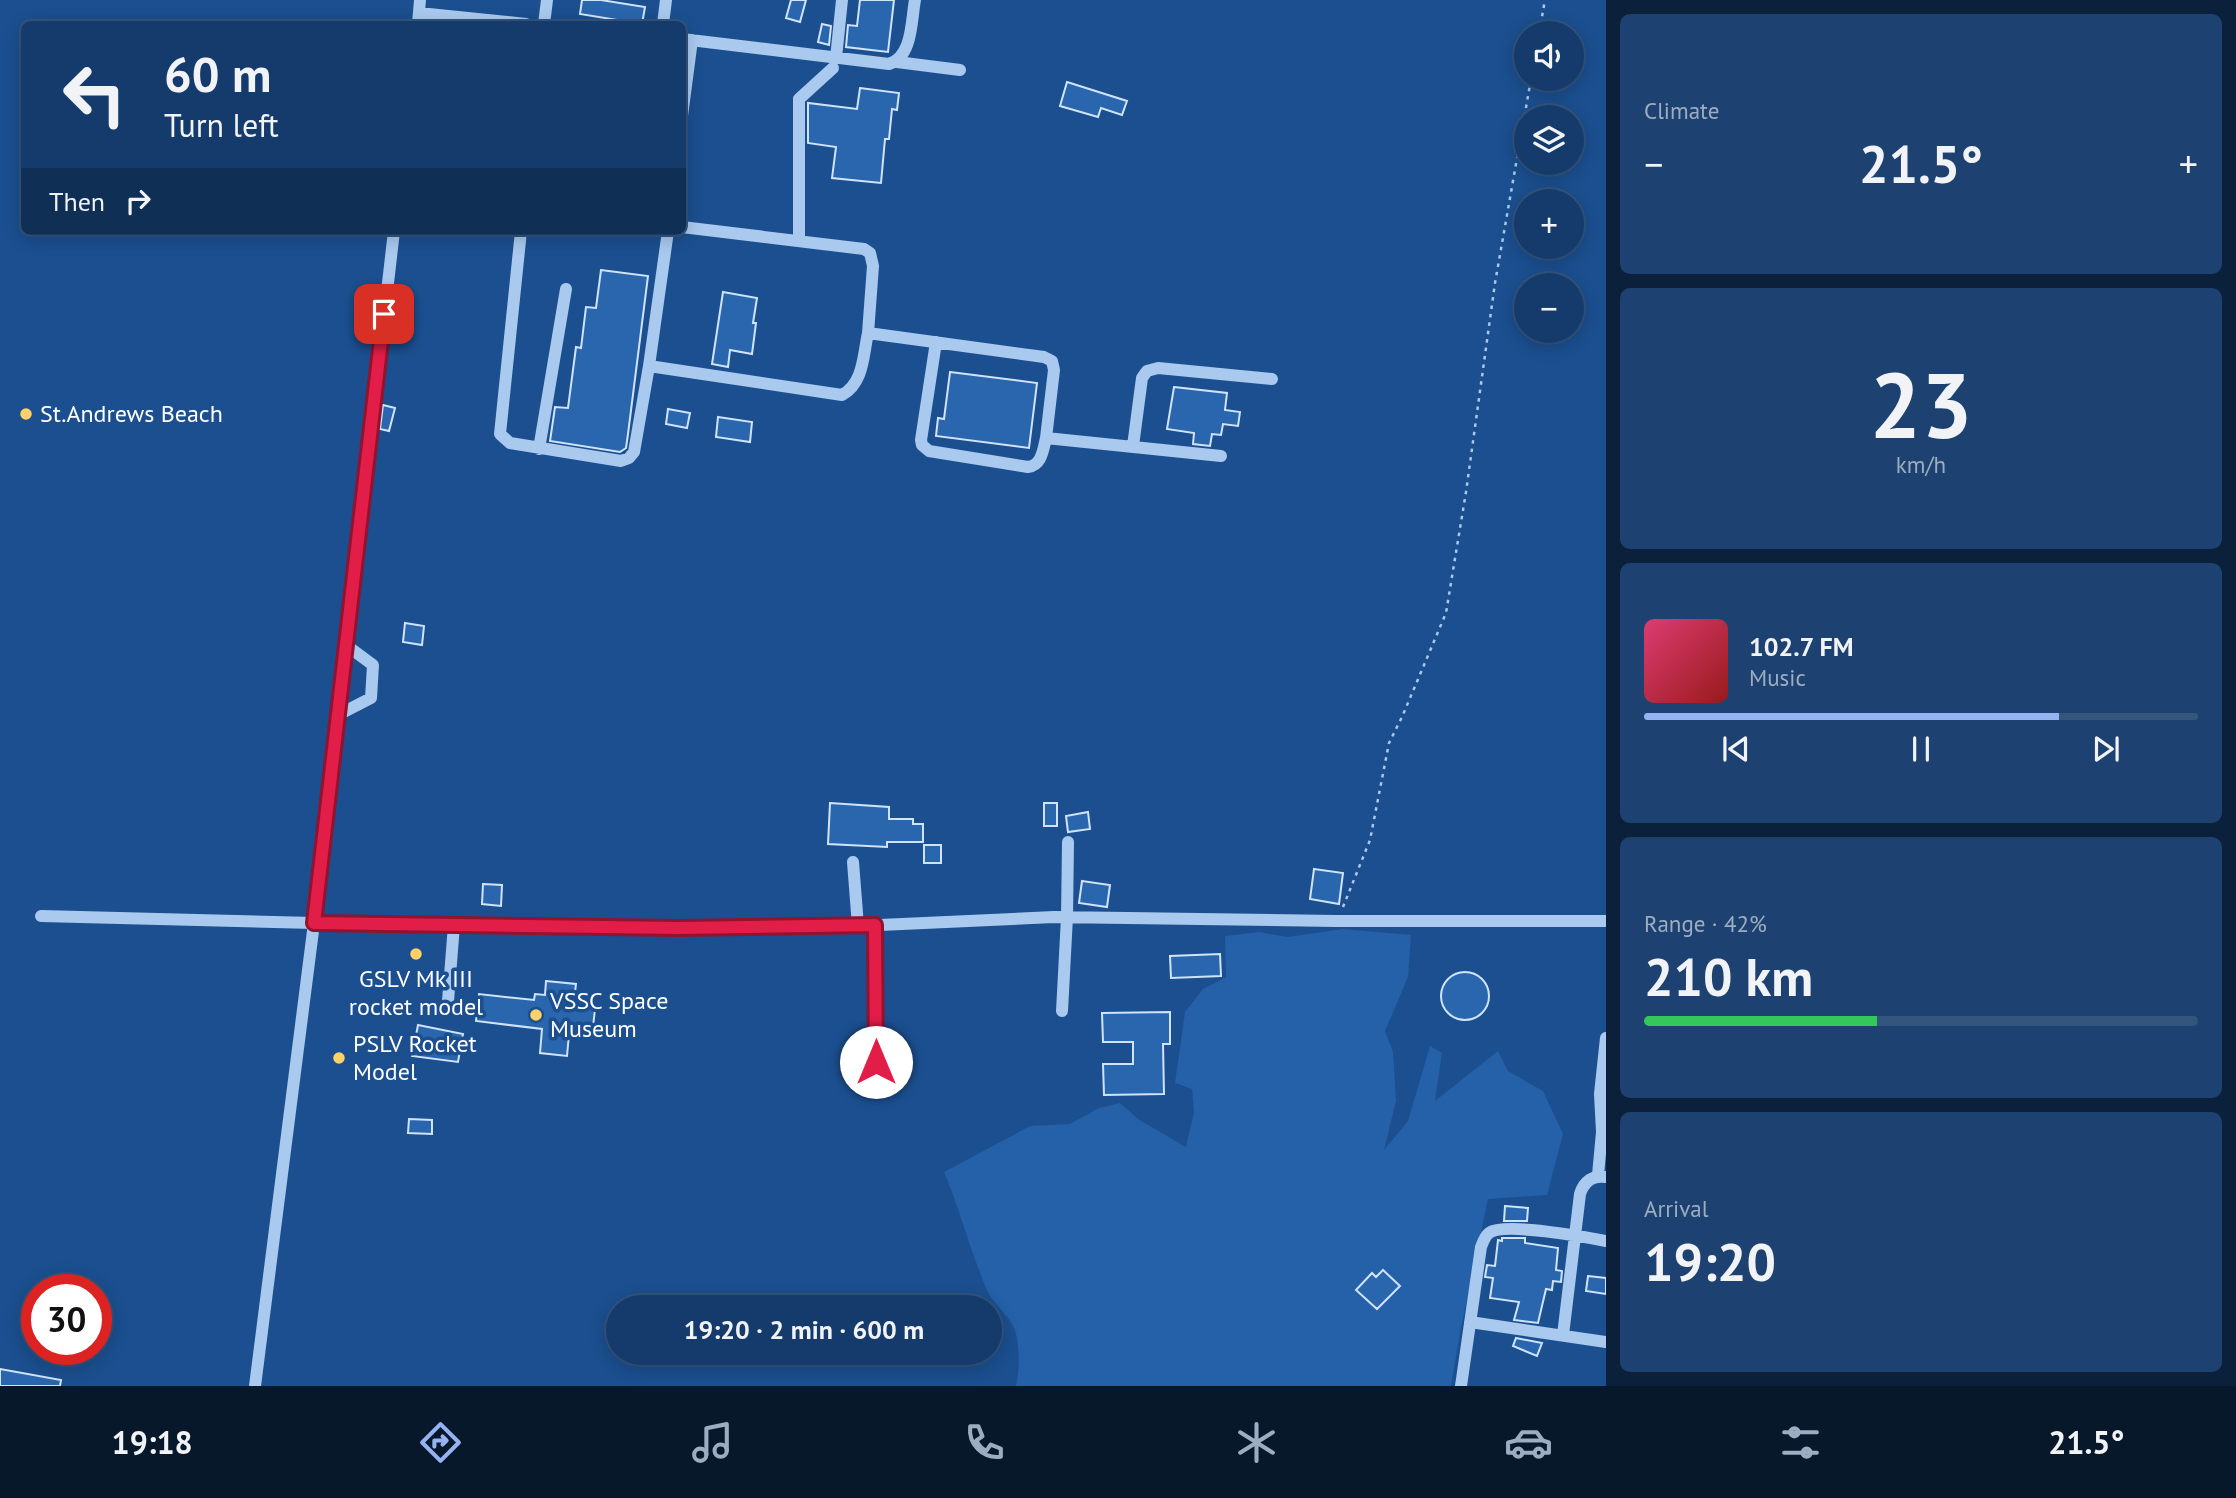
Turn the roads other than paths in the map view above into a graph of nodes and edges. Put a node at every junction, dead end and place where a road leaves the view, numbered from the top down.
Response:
1 (547, 0) edge
2 (666, 0) edge
3 (842, 0) edge
4 (915, 0) edge
5 (419, 13) edge
6 (497, 21) edge
7 (544, 21) edge
8 (663, 21) edge
9 (687, 40) edge
10 (897, 62) junction
11 (834, 63) junction
12 (960, 71) dead end
13 (686, 227) edge
14 (394, 235) edge
15 (521, 235) edge
16 (667, 235) edge
17 (799, 240) junction
18 (566, 289) dead end
19 (868, 333) junction
20 (936, 342) junction
21 (649, 366) junction
22 (1272, 379) dead end
23 (1046, 439) junction
24 (1133, 446) junction
25 (539, 449) junction
26 (1221, 456) dead end
27 (346, 645) junction
28 (338, 715) junction
29 (1068, 842) dead end
30 (853, 862) dead end
31 (41, 916) dead end
32 (1067, 917) junction
33 (1606, 921) edge
34 (314, 923) junction
35 (454, 925) junction
36 (875, 925) junction
37 (858, 926) junction
38 (448, 1001) dead end
39 (1062, 1011) dead end
40 (1606, 1038) edge
41 (867, 1072) dead end
42 (1602, 1176) edge
43 (1575, 1235) junction
44 (1606, 1241) edge
45 (1470, 1322) junction
46 (1563, 1335) junction
47 (1606, 1342) edge
48 (255, 1386) edge
49 (1461, 1386) edge

1 - 7 street
2 - 8 street
3 - 11 street
4 - 10 street
5 - 6 street
9 - 11 street
10 - 11 street
10 - 12 street
11 - 17 street
13 - 17 street
14 - 27 street
15 - 25 street
16 - 21 street
17 - 19 street
18 - 25 street
19 - 20 street
19 - 21 street
20 - 23 street
20 - 23 street
21 - 25 street
22 - 24 street
23 - 24 street
24 - 26 street
27 - 28 street
27 - 28 street
28 - 34 street
29 - 32 street
30 - 37 street
31 - 34 street
32 - 33 street
32 - 36 street
32 - 39 street
34 - 35 street
34 - 48 street
35 - 37 street
35 - 38 street
36 - 37 street
36 - 41 street
40 - 42 street
42 - 43 street
43 - 44 street
43 - 45 street
43 - 46 street
45 - 46 street
45 - 49 street
46 - 47 street

